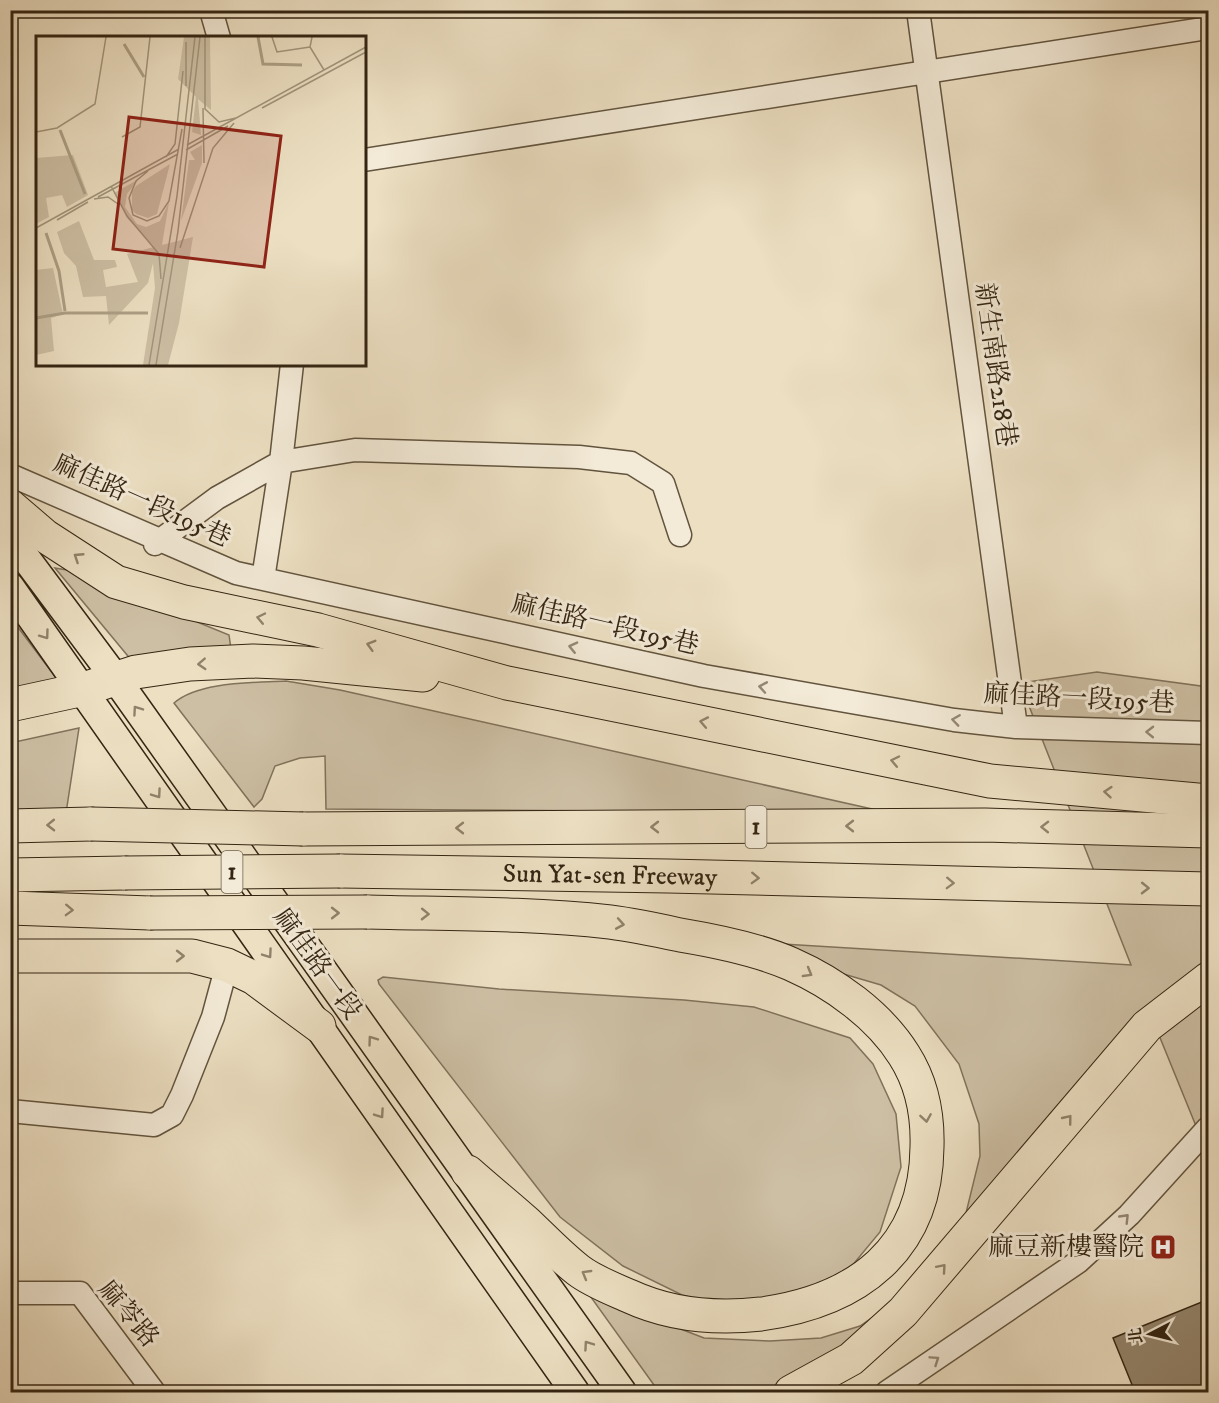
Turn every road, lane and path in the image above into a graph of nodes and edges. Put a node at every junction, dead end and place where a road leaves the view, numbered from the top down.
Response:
1 (211, 10) edge
2 (918, 10) edge
3 (1209, 28) edge
4 (218, 36) edge
5 (927, 71) junction
6 (366, 160) edge
7 (292, 366) edge
8 (281, 462) junction
9 (10, 475) edge
10 (10, 506) edge
11 (680, 535) dead end
12 (10, 537) edge
13 (155, 544) dead end
14 (263, 579) junction
15 (10, 587) edge
16 (116, 679) junction
17 (507, 683) junction
18 (84, 689) junction
19 (10, 705) edge
20 (1016, 727) junction
21 (1209, 733) edge
22 (1209, 801) edge
23 (10, 826) edge
24 (1209, 831) edge
25 (10, 875) edge
26 (1209, 889) edge
27 (10, 908) edge
28 (10, 956) edge
29 (226, 965) junction
30 (1209, 979) edge
31 (319, 1026) junction
32 (10, 1111) edge
33 (1209, 1128) edge
34 (468, 1172) junction
35 (10, 1293) edge
36 (851, 1359) junction
37 (154, 1392) edge
38 (575, 1392) edge
39 (622, 1392) edge
40 (791, 1392) edge
41 (820, 1392) edge
42 (887, 1392) edge

1 - 4 street
2 - 5 street, 新生南路218巷
3 - 5 street
5 - 6 street
5 - 20 street, 新生南路218巷
7 - 8 street
8 - 11 street
8 - 13 street
8 - 14 street
9 - 14 street, 麻佳路一段195巷
17 -> 10 highway
12 - 16 main road, 麻佳路一段
20 -> 14 street, 麻佳路一段195巷
15 -> 18 main road, 麻佳路一段
17 -> 16 highway
16 - 18 highway
34 -> 16 main road, 麻佳路一段
22 -> 17 highway
18 - 19 highway
18 -> 31 main road, 麻佳路一段
21 -> 20 street, 麻佳路一段195巷
24 -> 23 highway, Sun Yat-sen Freeway / 1, bridge
25 -> 26 highway, Sun Yat-sen Freeway / 1, bridge
27 -> 34 highway, bridge
28 -> 29 highway
29 - 31 highway
29 - 32 street
36 -> 30 highway
31 -> 38 main road, 麻佳路一段
42 -> 33 street
39 -> 34 main road, 麻佳路一段
35 - 37 street, 麻苓路
36 - 40 highway
36 - 41 highway

